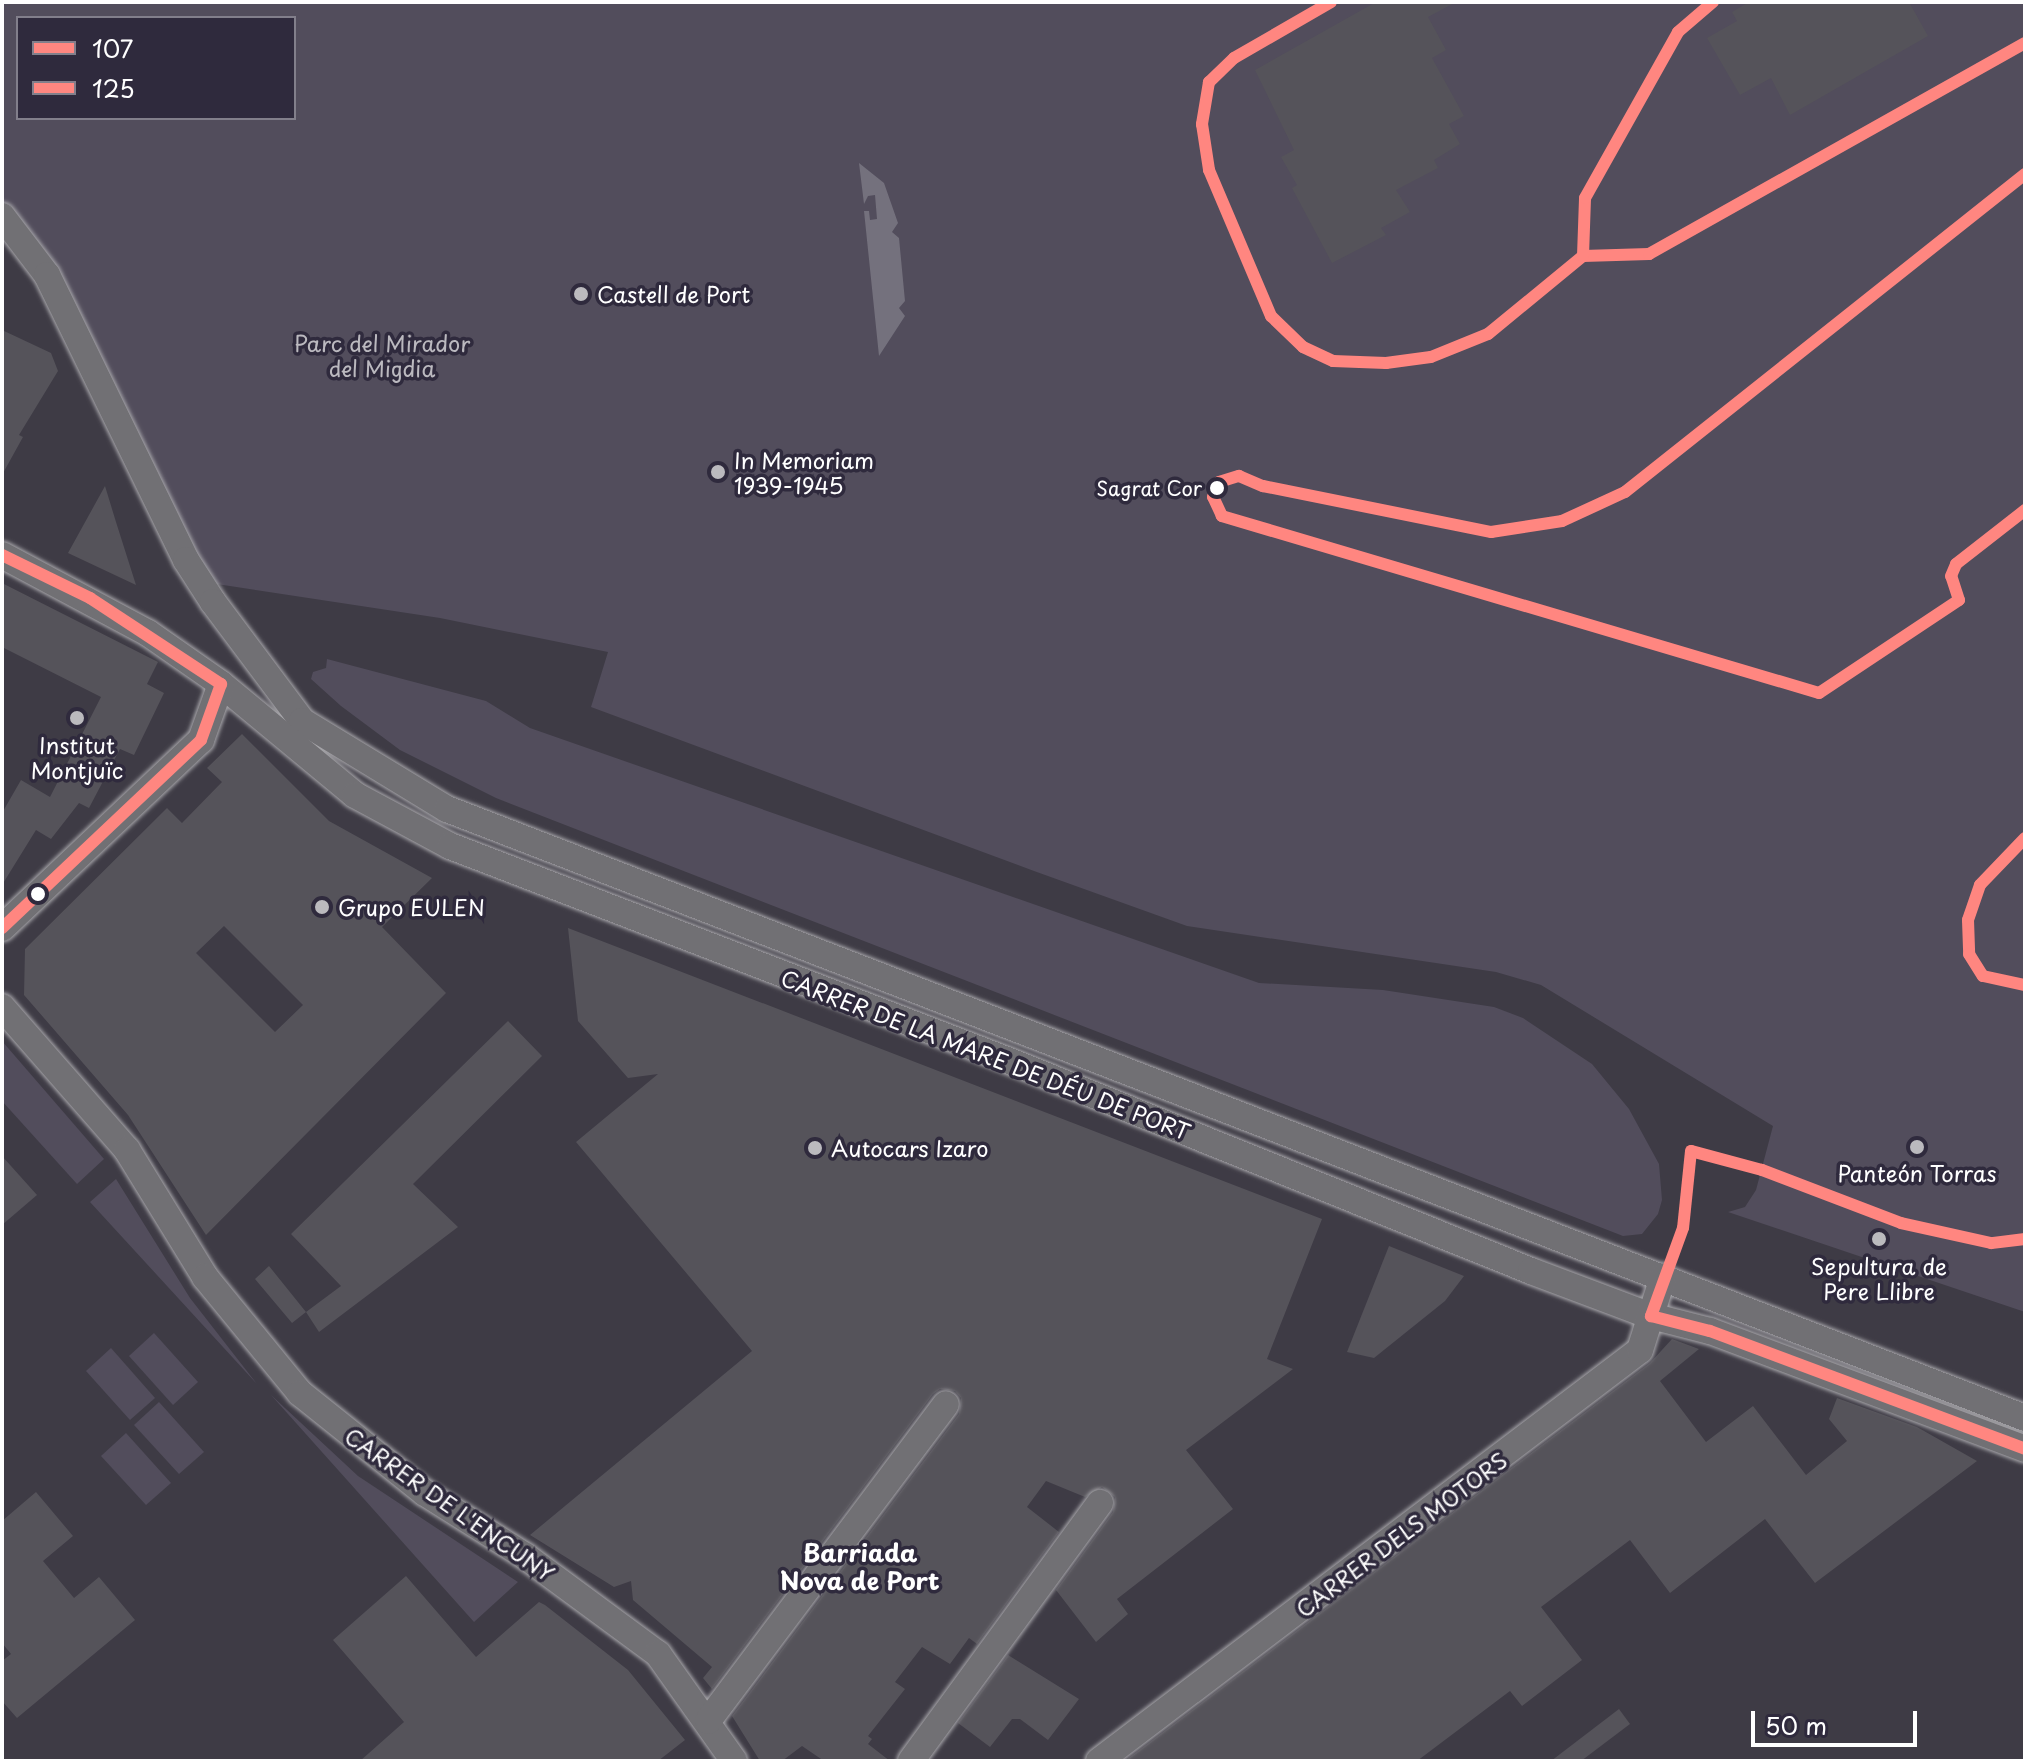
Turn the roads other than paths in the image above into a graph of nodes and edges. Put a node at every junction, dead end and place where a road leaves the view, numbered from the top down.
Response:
1 (2, 216) edge
2 (2, 555) edge
3 (221, 684) junction
4 (2, 928) edge
5 (2, 1007) edge
6 (1663, 1277) junction
7 (1651, 1316) junction
8 (946, 1404) dead end
9 (2025, 1418) edge
10 (2025, 1449) edge
11 (1100, 1503) dead end
12 (708, 1721) junction
13 (734, 1761) edge
14 (911, 1761) edge
15 (1099, 1761) edge

1 - 6 street, CARRER DE LA MARE DE DÉU DE PORT
2 - 3 street, CARRER DE LA MARE DE DÉU DE PORT
3 - 4 street
3 - 7 street, CARRER DE LA MARE DE DÉU DE PORT
5 - 12 street, CARRER DE L'ENCUNY
6 - 7 street, CARRER DELS MOTORS
6 - 9 street, CARRER DE LA MARE DE DÉU DE PORT
7 - 10 street, CARRER DE LA MARE DE DÉU DE PORT
7 - 15 street, CARRER DELS MOTORS
8 - 12 street
11 - 14 street
12 - 13 street, CARRER DE L'ENCUNY

